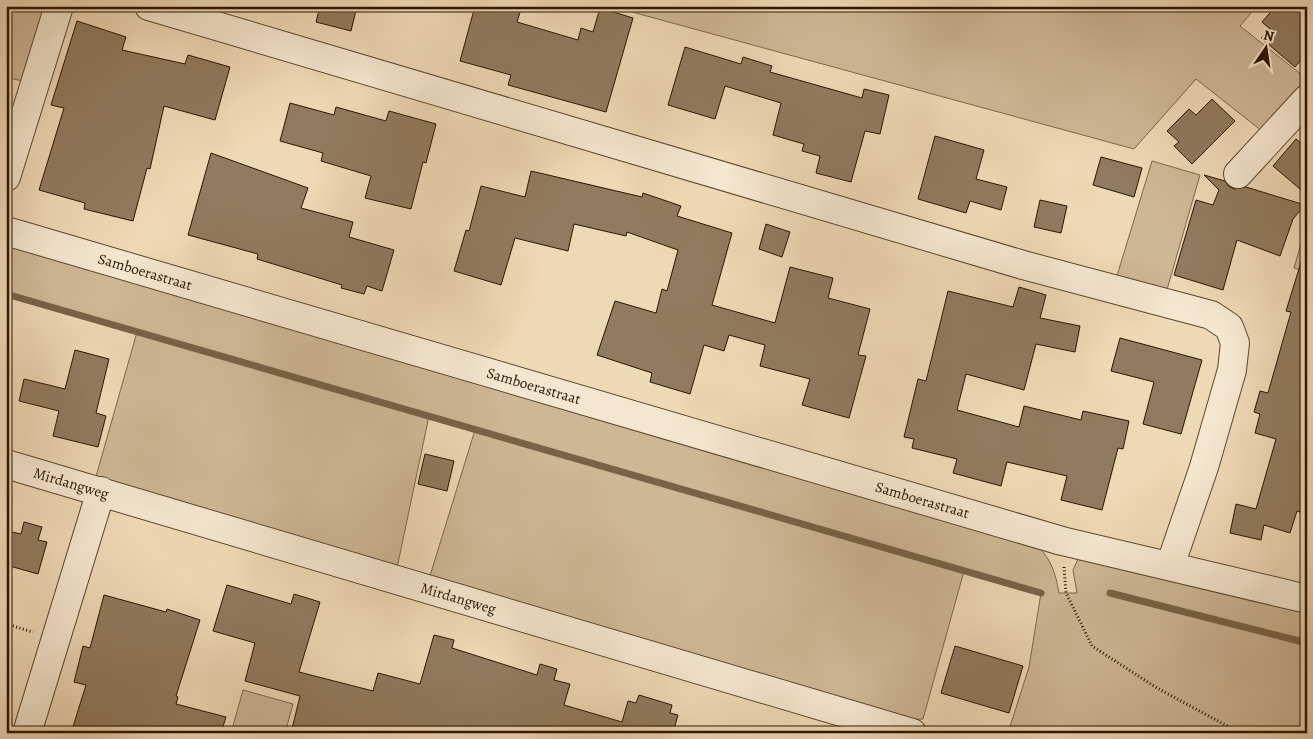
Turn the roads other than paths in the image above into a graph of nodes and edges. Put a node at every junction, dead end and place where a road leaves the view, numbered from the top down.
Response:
1 (59, 6) edge
2 (149, 6) edge
3 (1307, 98) edge
4 (1238, 174) dead end
5 (6, 176) edge
6 (6, 231) edge
7 (6, 464) edge
8 (101, 491) junction
9 (1170, 566) junction
10 (1307, 599) edge
11 (865, 726) edge
12 (27, 733) edge
13 (912, 733) edge

1 - 5 street
2 - 9 street
3 - 4 street
6 - 9 street, Samboerastraat
7 - 8 street, Mirdangweg
8 - 11 street, Mirdangweg
8 - 12 street
9 - 10 street, Samboerastraat
11 - 13 street, Mirdangweg

